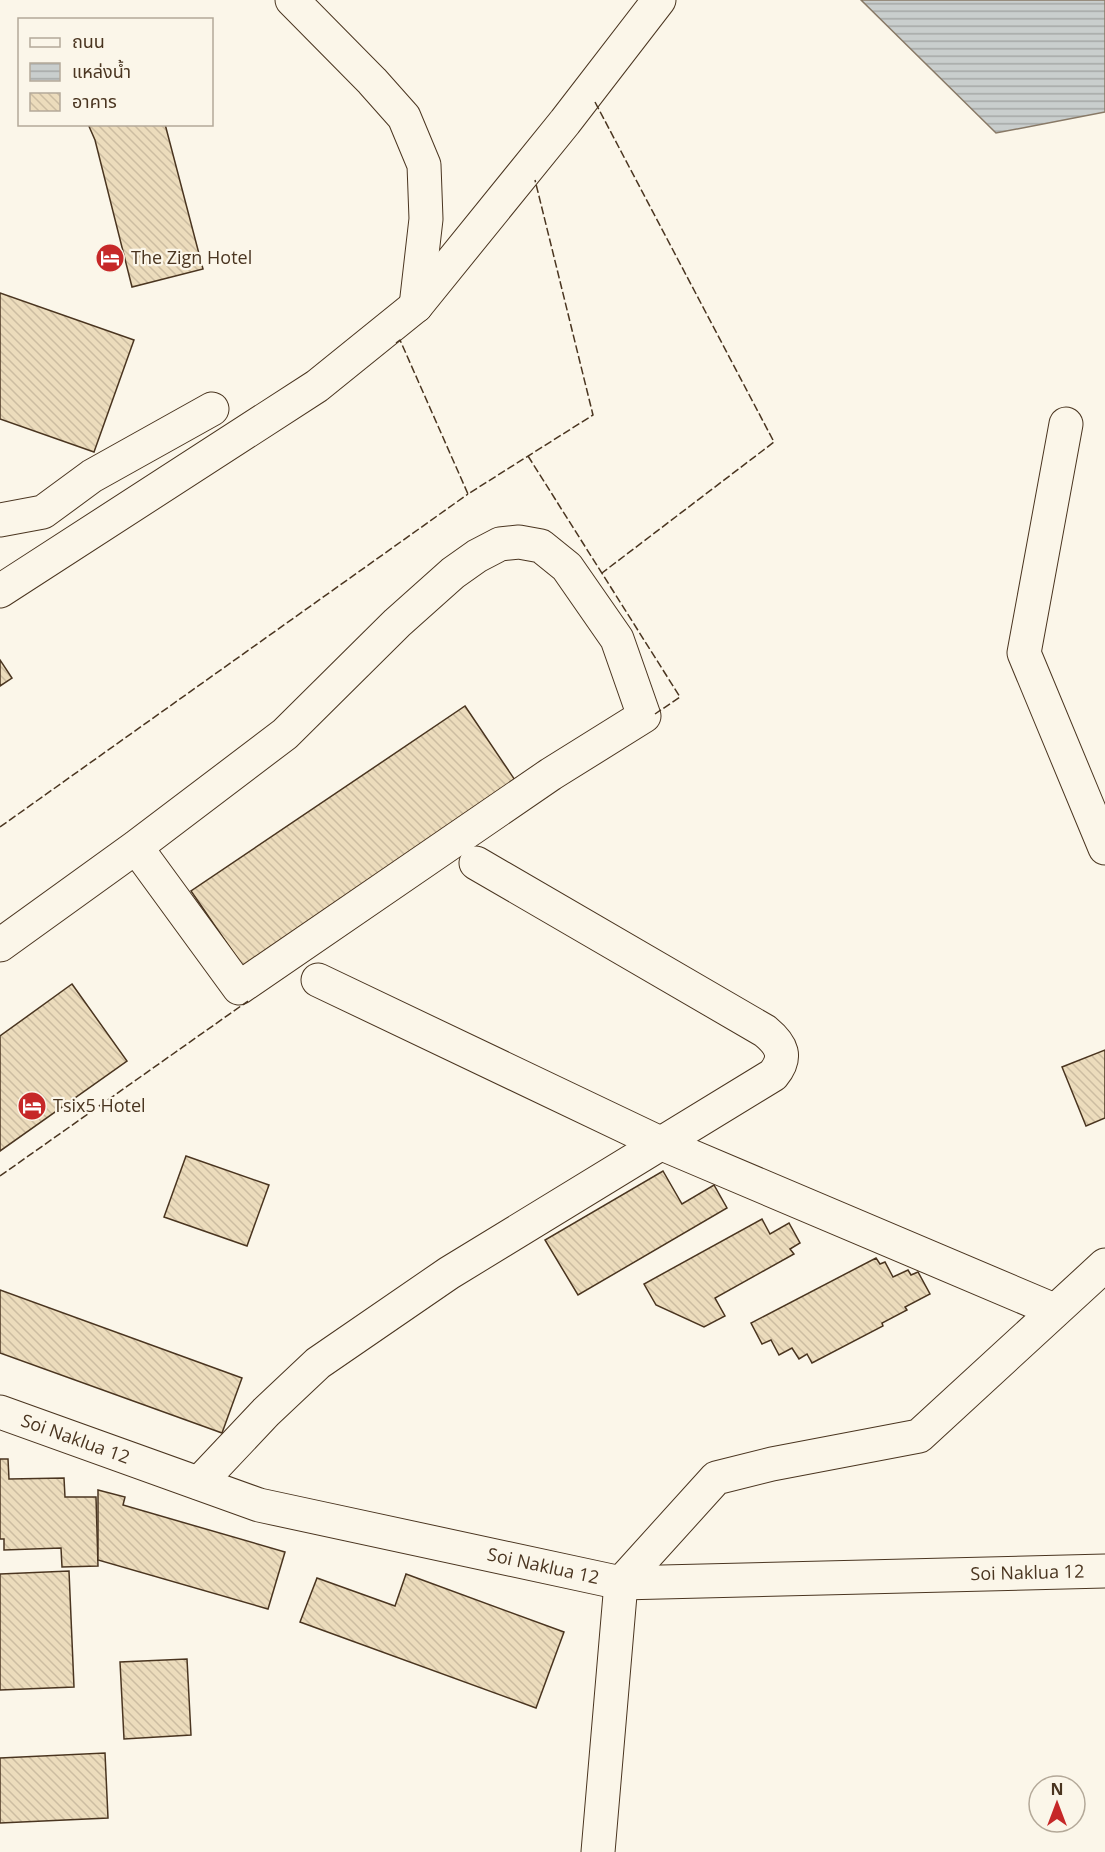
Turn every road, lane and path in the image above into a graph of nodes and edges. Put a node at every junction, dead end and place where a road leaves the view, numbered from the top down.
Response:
1 (292, 0) edge
2 (659, 0) edge
3 (416, 306) junction
4 (212, 409) dead end
5 (1066, 424) dead end
6 (0, 520) edge
7 (0, 591) edge
8 (136, 847) junction
9 (1105, 848) edge
10 (476, 863) dead end
11 (0, 945) edge
12 (318, 980) dead end
13 (660, 1143) junction
14 (1105, 1265) edge
15 (1054, 1310) junction
16 (0, 1412) edge
17 (199, 1483) junction
18 (1105, 1570) edge
19 (621, 1583) junction
20 (598, 1852) edge

1 - 3 street
2 - 3 street
3 - 7 street
4 - 6 street
5 - 9 street
8 - 8 street
8 - 11 street
10 - 13 street
12 - 13 street
13 - 15 street
13 - 17 street
14 - 15 street
15 - 19 street
16 - 17 street, Soi Naklua 12
17 - 19 street, Soi Naklua 12
18 - 19 street, Soi Naklua 12
19 - 20 street

